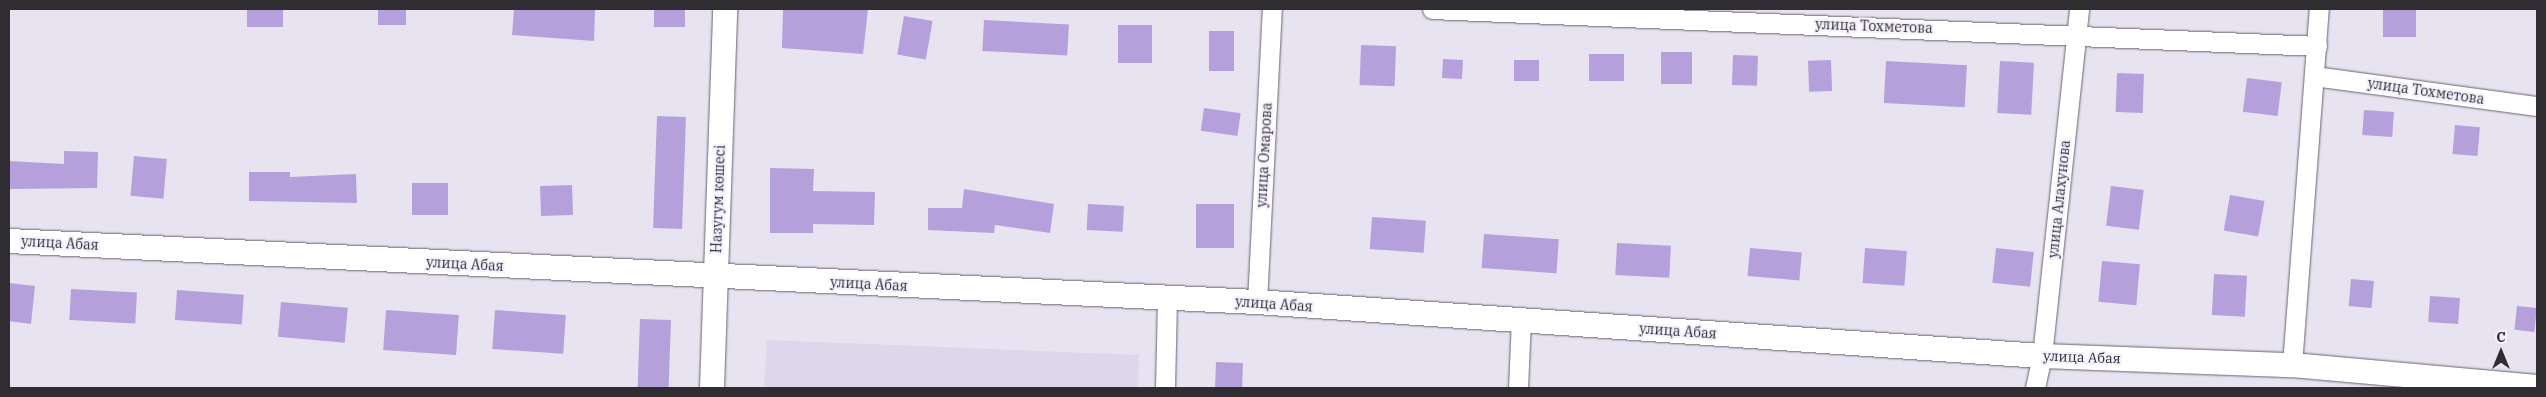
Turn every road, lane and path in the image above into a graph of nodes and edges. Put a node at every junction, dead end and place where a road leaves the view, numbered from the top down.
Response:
1 (725, 9) edge
2 (1272, 9) edge
3 (1432, 9) edge
4 (2079, 9) edge
5 (2319, 9) edge
6 (2077, 34) junction
7 (2317, 46) junction
8 (2314, 76) junction
9 (2537, 106) edge
10 (9, 241) edge
11 (716, 277) junction
12 (1167, 298) junction
13 (1257, 302) junction
14 (1521, 320) junction
15 (2042, 356) junction
16 (2292, 365) junction
17 (2537, 387) edge
18 (712, 388) edge
19 (1164, 388) edge
20 (1518, 388) edge
21 (2035, 388) edge

1 - 11 street, Назугум көшесі
2 - 13 street, улица Омарова
3 - 6 street, улица Тохметова
4 - 6 street, улица Алахунова
5 - 7 street
6 - 7 street, улица Тохметова
6 - 15 street, улица Алахунова
7 - 8 street
8 - 9 street, улица Тохметова
8 - 16 street
10 - 11 street, улица Абая
11 - 12 street, улица Абая
11 - 18 street, Назугум көшесі
12 - 13 street, улица Абая
12 - 19 street
13 - 14 street, улица Абая
14 - 15 street, улица Абая
14 - 20 street
15 - 16 street, улица Абая
15 - 21 street, улица Алахунова
16 - 17 street, улица Абая

